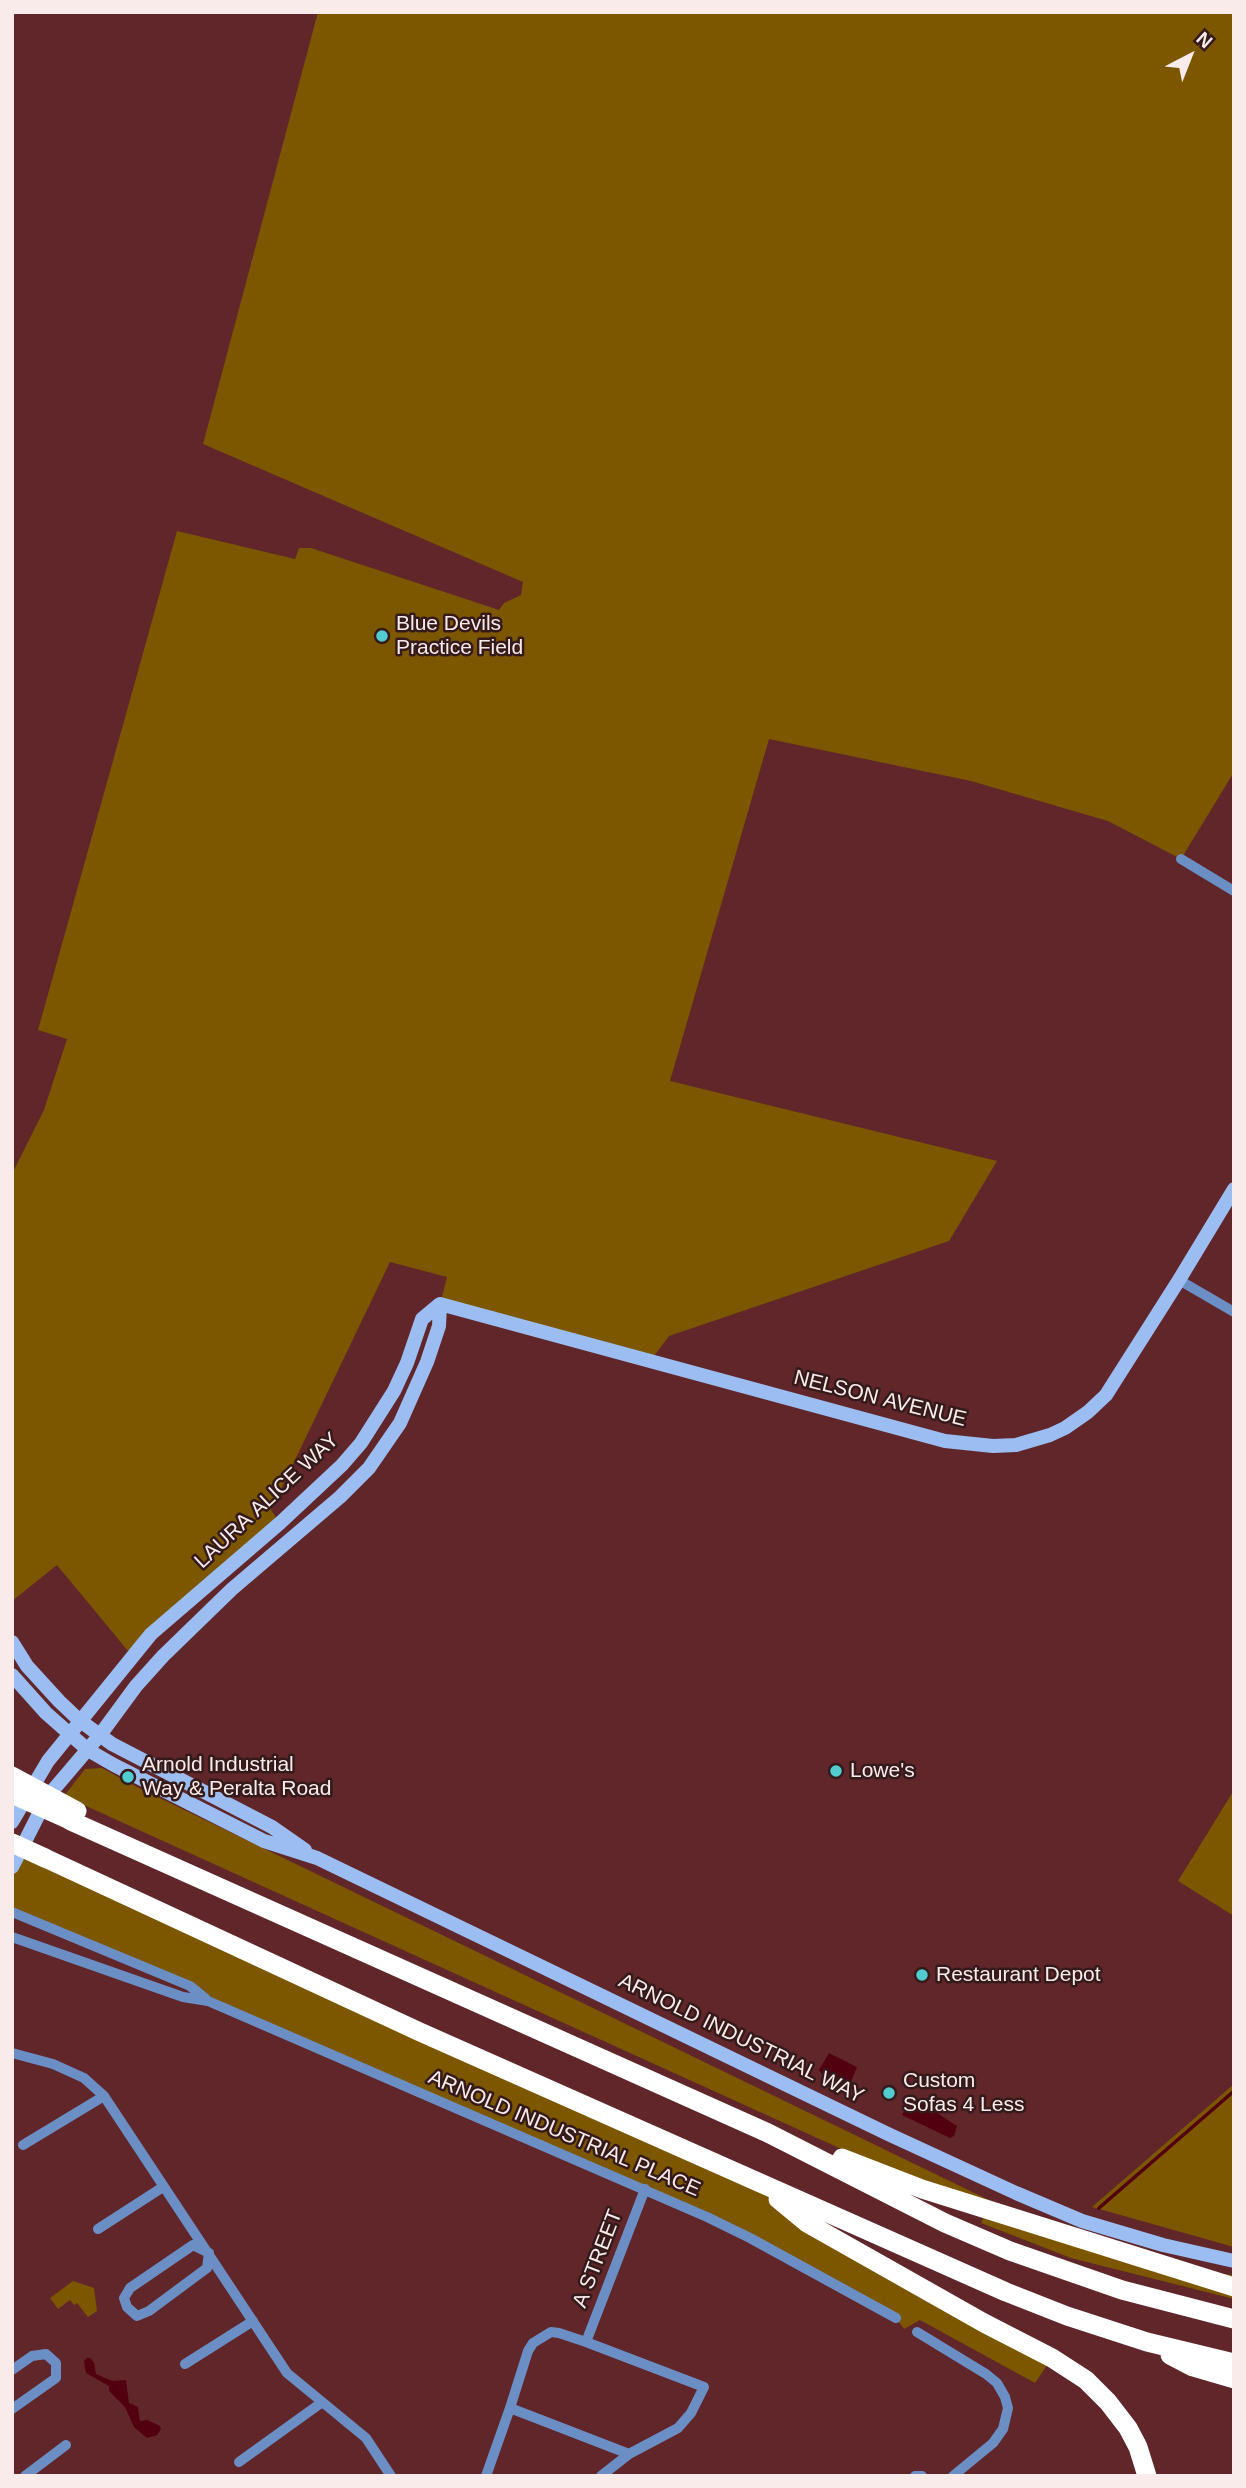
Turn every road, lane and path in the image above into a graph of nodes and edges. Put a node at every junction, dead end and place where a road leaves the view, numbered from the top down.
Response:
1 (1181, 859) dead end
2 (1234, 891) edge
3 (1234, 1189) edge
4 (1179, 1280) junction
5 (440, 1304) junction
6 (1234, 1312) edge
7 (12, 1643) edge
8 (12, 1675) edge
9 (79, 1720) junction
10 (69, 1734) junction
11 (100, 1735) junction
12 (88, 1750) junction
13 (12, 1776) edge
14 (12, 1794) edge
15 (74, 1816) junction
16 (12, 1822) edge
17 (12, 1846) edge
18 (317, 1858) junction
19 (12, 1867) edge
20 (12, 1912) edge
21 (12, 1937) edge
22 (208, 2001) junction
23 (12, 2053) edge
24 (104, 2096) junction
25 (768, 2133) junction
26 (23, 2145) dead end
27 (759, 2183) junction
28 (163, 2187) junction
29 (645, 2189) junction
30 (98, 2229) dead end
31 (209, 2253) junction
32 (1234, 2261) edge
33 (1234, 2287) edge
34 (1122, 2290) junction
35 (1234, 2310) edge
36 (897, 2318) dead end
37 (1234, 2319) edge
38 (253, 2321) junction
39 (917, 2332) dead end
40 (586, 2342) junction
41 (1147, 2343) junction
42 (1234, 2362) edge
43 (185, 2364) dead end
44 (12, 2370) edge
45 (1234, 2379) edge
46 (321, 2403) junction
47 (510, 2408) junction
48 (12, 2409) edge
49 (66, 2445) dead end
50 (629, 2454) junction
51 (240, 2462) dead end
52 (25, 2476) edge
53 (391, 2476) edge
54 (486, 2476) edge
55 (601, 2476) edge
56 (915, 2476) edge
57 (922, 2476) edge
58 (953, 2476) edge
59 (1147, 2476) edge

1 - 2 street
3 - 4 street, NELSON AVENUE
4 - 5 street, NELSON AVENUE
4 - 6 street
5 - 9 street, LAURA ALICE WAY
5 - 11 street, LAURA ALICE WAY
7 - 9 street, ARNOLD INDUSTRIAL WAY
8 - 10 street, ARNOLD INDUSTRIAL WAY
9 - 10 street, LAURA ALICE WAY
9 - 11 street, ARNOLD INDUSTRIAL WAY
10 - 12 street, ARNOLD INDUSTRIAL WAY
10 - 16 street, LAURA ALICE WAY
11 - 12 street, LAURA ALICE WAY
11 - 18 street, ARNOLD INDUSTRIAL WAY
12 - 18 street, ARNOLD INDUSTRIAL WAY
12 - 19 street, LAURA ALICE WAY
13 - 15 highway, bridge
14 - 15 highway, bridge
15 - 25 highway
17 - 27 highway, bridge
18 - 32 street, ARNOLD INDUSTRIAL WAY
20 - 22 street, ARNOLD INDUSTRIAL PLACE
21 - 22 street, ARNOLD INDUSTRIAL PLACE
22 - 29 street, ARNOLD INDUSTRIAL PLACE
23 - 24 street
24 - 26 street
24 - 28 street
25 - 33 highway
25 - 34 highway
27 - 41 highway
27 - 59 highway
28 - 30 street
28 - 31 street
29 - 36 street, ARNOLD INDUSTRIAL PLACE
29 - 40 street, A STREET
31 - 31 street
31 - 38 street
34 - 35 highway
34 - 37 highway
38 - 43 street
38 - 46 street
39 - 58 street
40 - 47 street, A STREET
40 - 50 street, A STREET
41 - 42 highway
41 - 45 highway
44 - 48 street
46 - 51 street
46 - 53 street
47 - 50 street
47 - 54 street, A STREET
49 - 52 street
50 - 55 street, A STREET
56 - 57 street

